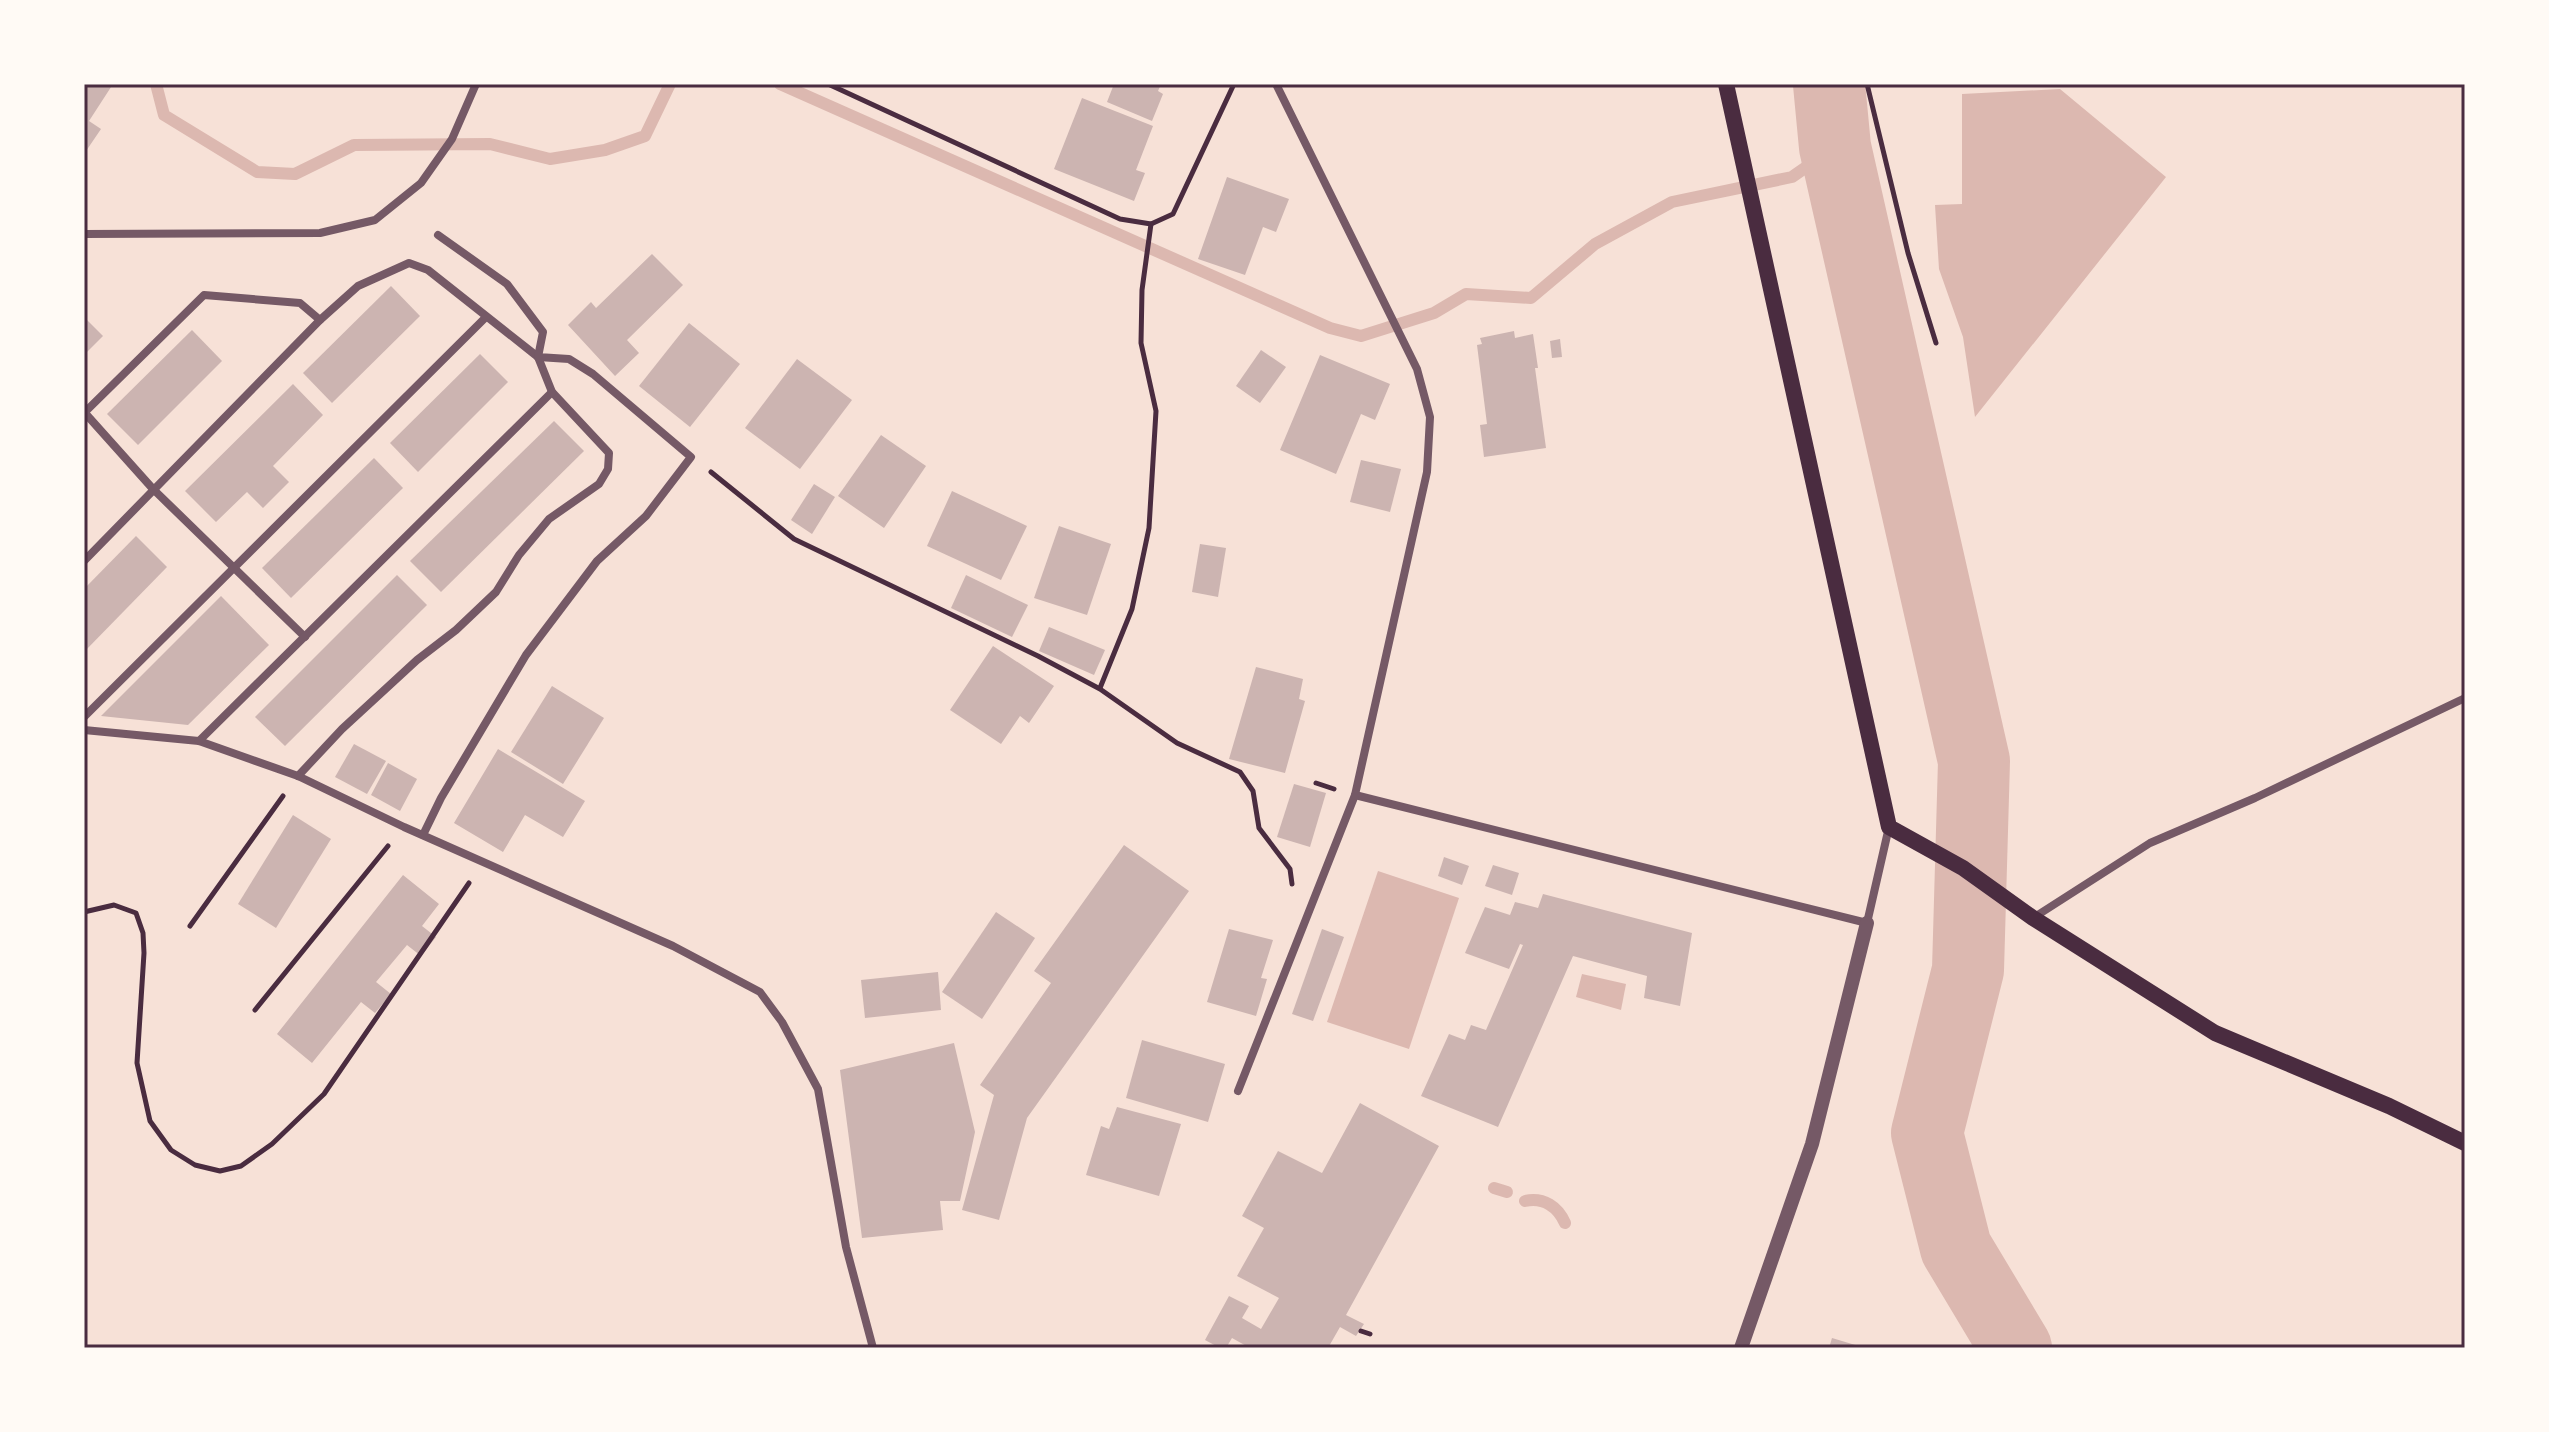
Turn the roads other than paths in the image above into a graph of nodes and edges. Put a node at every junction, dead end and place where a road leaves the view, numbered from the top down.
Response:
1 (476, 84) edge
2 (1276, 84) edge
3 (1726, 84) edge
4 (84, 234) edge
5 (438, 235) dead end
6 (486, 317) junction
7 (320, 320) junction
8 (538, 357) junction
9 (552, 392) junction
10 (84, 413) edge
11 (153, 489) junction
12 (84, 561) edge
13 (235, 568) junction
14 (305, 637) junction
15 (2465, 698) edge
16 (84, 717) edge
17 (84, 730) edge
18 (199, 741) junction
19 (298, 776) junction
20 (1355, 795) junction
21 (1889, 827) junction
22 (423, 835) junction
23 (2033, 918) junction
24 (1867, 923) junction
25 (1238, 1091) dead end
26 (2465, 1143) edge
27 (873, 1348) edge
28 (1741, 1348) edge

1 - 4 street
2 - 20 street
3 - 21 main road
5 - 8 street
6 - 7 street
6 - 8 street
6 - 13 street
7 - 10 street
7 - 11 street
8 - 9 street
8 - 22 street
9 - 14 street
9 - 19 street
10 - 11 street
11 - 12 street
11 - 13 street
13 - 14 street
13 - 16 street
14 - 18 street
15 - 23 street
17 - 18 street
18 - 19 street
19 - 22 street
20 - 24 street
20 - 25 street
21 - 23 main road
21 - 24 street
22 - 27 street
23 - 26 main road
24 - 28 street

